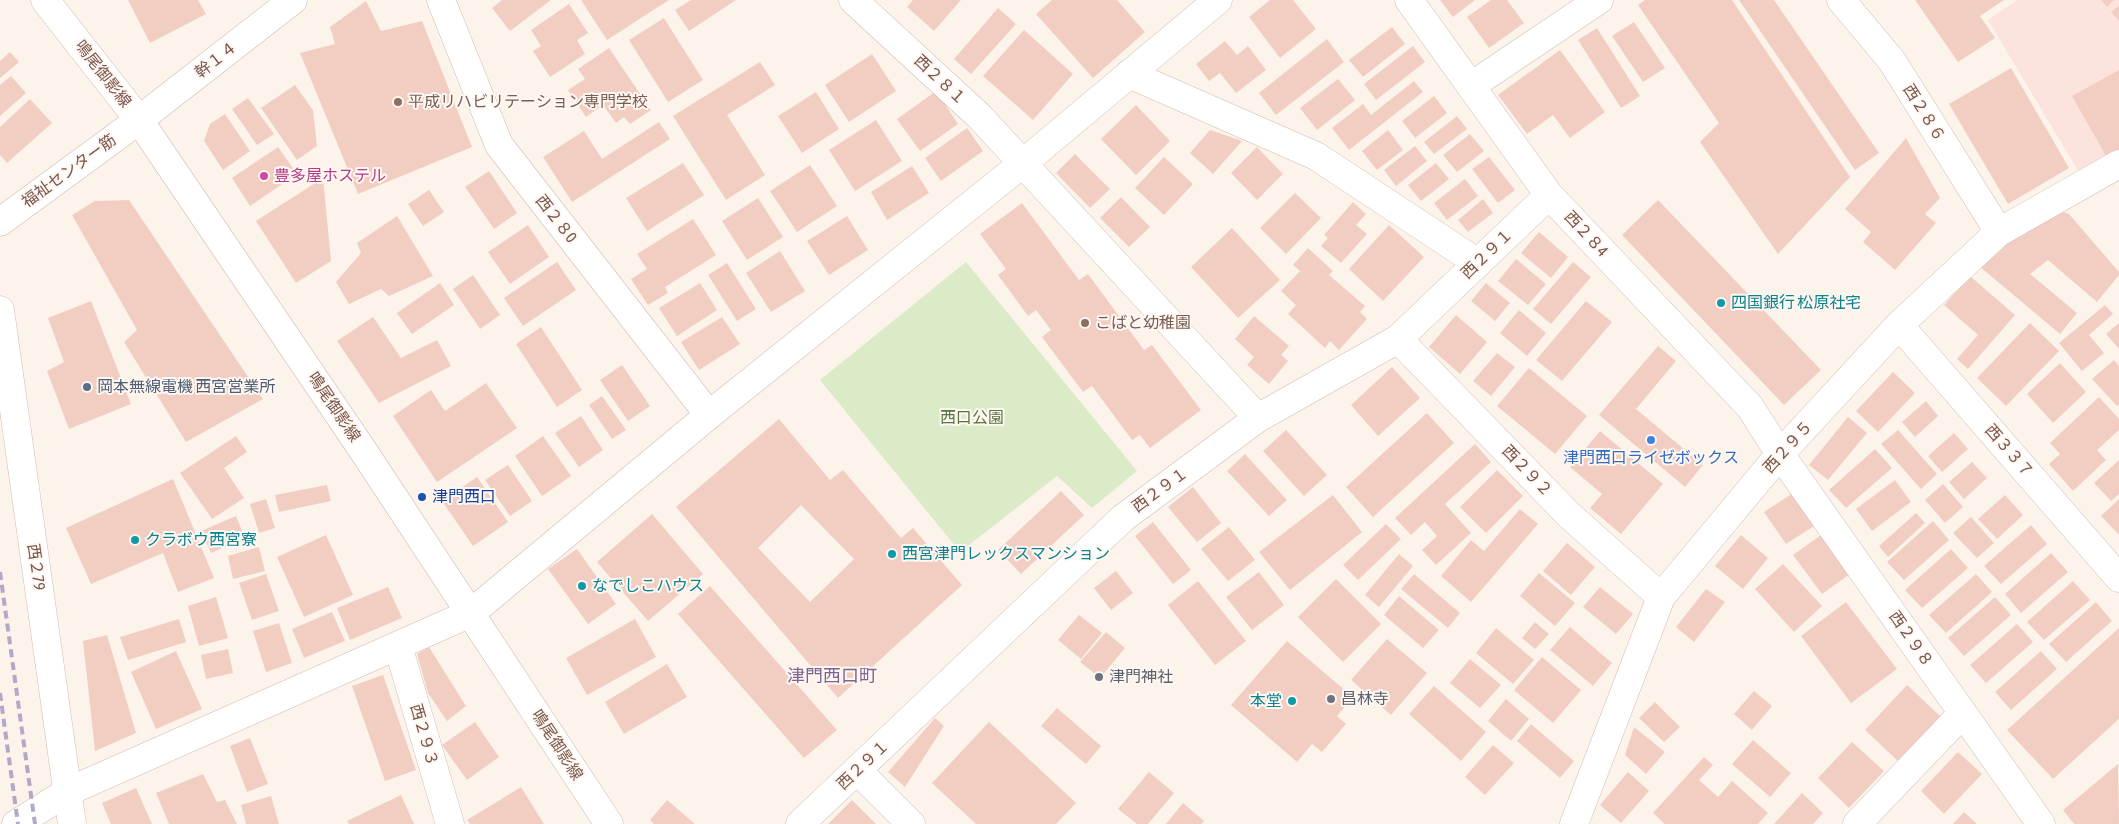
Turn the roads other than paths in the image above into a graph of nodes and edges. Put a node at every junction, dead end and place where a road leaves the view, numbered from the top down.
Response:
1 (45, 0) edge
2 (293, 0) edge
3 (441, 0) edge
4 (853, 0) edge
5 (1218, 0) edge
6 (1409, 0) edge
7 (1599, 0) edge
8 (1841, 0) edge
9 (1128, 74) junction
10 (1471, 86) junction
11 (139, 120) junction
12 (1022, 164) junction
13 (2119, 164) edge
14 (1549, 195) junction
15 (0, 222) edge
16 (1999, 232) junction
17 (1478, 262) junction
18 (0, 310) edge
19 (1898, 325) junction
20 (1398, 339) junction
21 (710, 415) junction
22 (1258, 418) junction
23 (1780, 454) junction
24 (2119, 578) edge
25 (1662, 597) junction
26 (471, 613) junction
27 (398, 646) junction
28 (1963, 713) junction
29 (857, 770) junction
30 (67, 792) junction
31 (16, 824) edge
32 (72, 824) edge
33 (450, 824) edge
34 (609, 824) edge
35 (800, 824) edge
36 (911, 824) edge
37 (1574, 824) edge
38 (1857, 824) edge
39 (2041, 824) edge

1 - 11 street, 鳴尾御影線
2 - 11 street, 幹１４
3 - 21 street, 西２８0
4 - 12 street, 西２８１
5 - 9 street
6 - 10 street, 西２８4
7 - 10 street
8 - 16 street, 西２８６
9 - 12 street
9 - 17 street
10 - 14 street, 西２８4
11 - 15 street, 福祉センター筋
11 - 26 street, 鳴尾御影線
12 - 21 street
12 - 22 street, 西２８１
13 - 16 street, 西２９５
14 - 17 street, 西２９１
14 - 23 street, 西２８4
16 - 19 street, 西２９５
17 - 20 street, 西２９１
18 - 30 street, 西２79
19 - 23 street, 西２９５
19 - 24 street, 西３３７
20 - 22 street, 西２９１
20 - 25 street, 西２９２
21 - 26 street
22 - 29 street, 西２９１
23 - 25 street, 西２９５
23 - 28 street, 西２９８
25 - 37 street, 西２９５
26 - 27 street
26 - 34 street, 鳴尾御影線
27 - 30 street
27 - 33 street, 西２９３
28 - 38 street
28 - 39 street, 西２９８
29 - 35 street, 西２９１
29 - 36 street
30 - 31 street
30 - 32 street, 西２79

